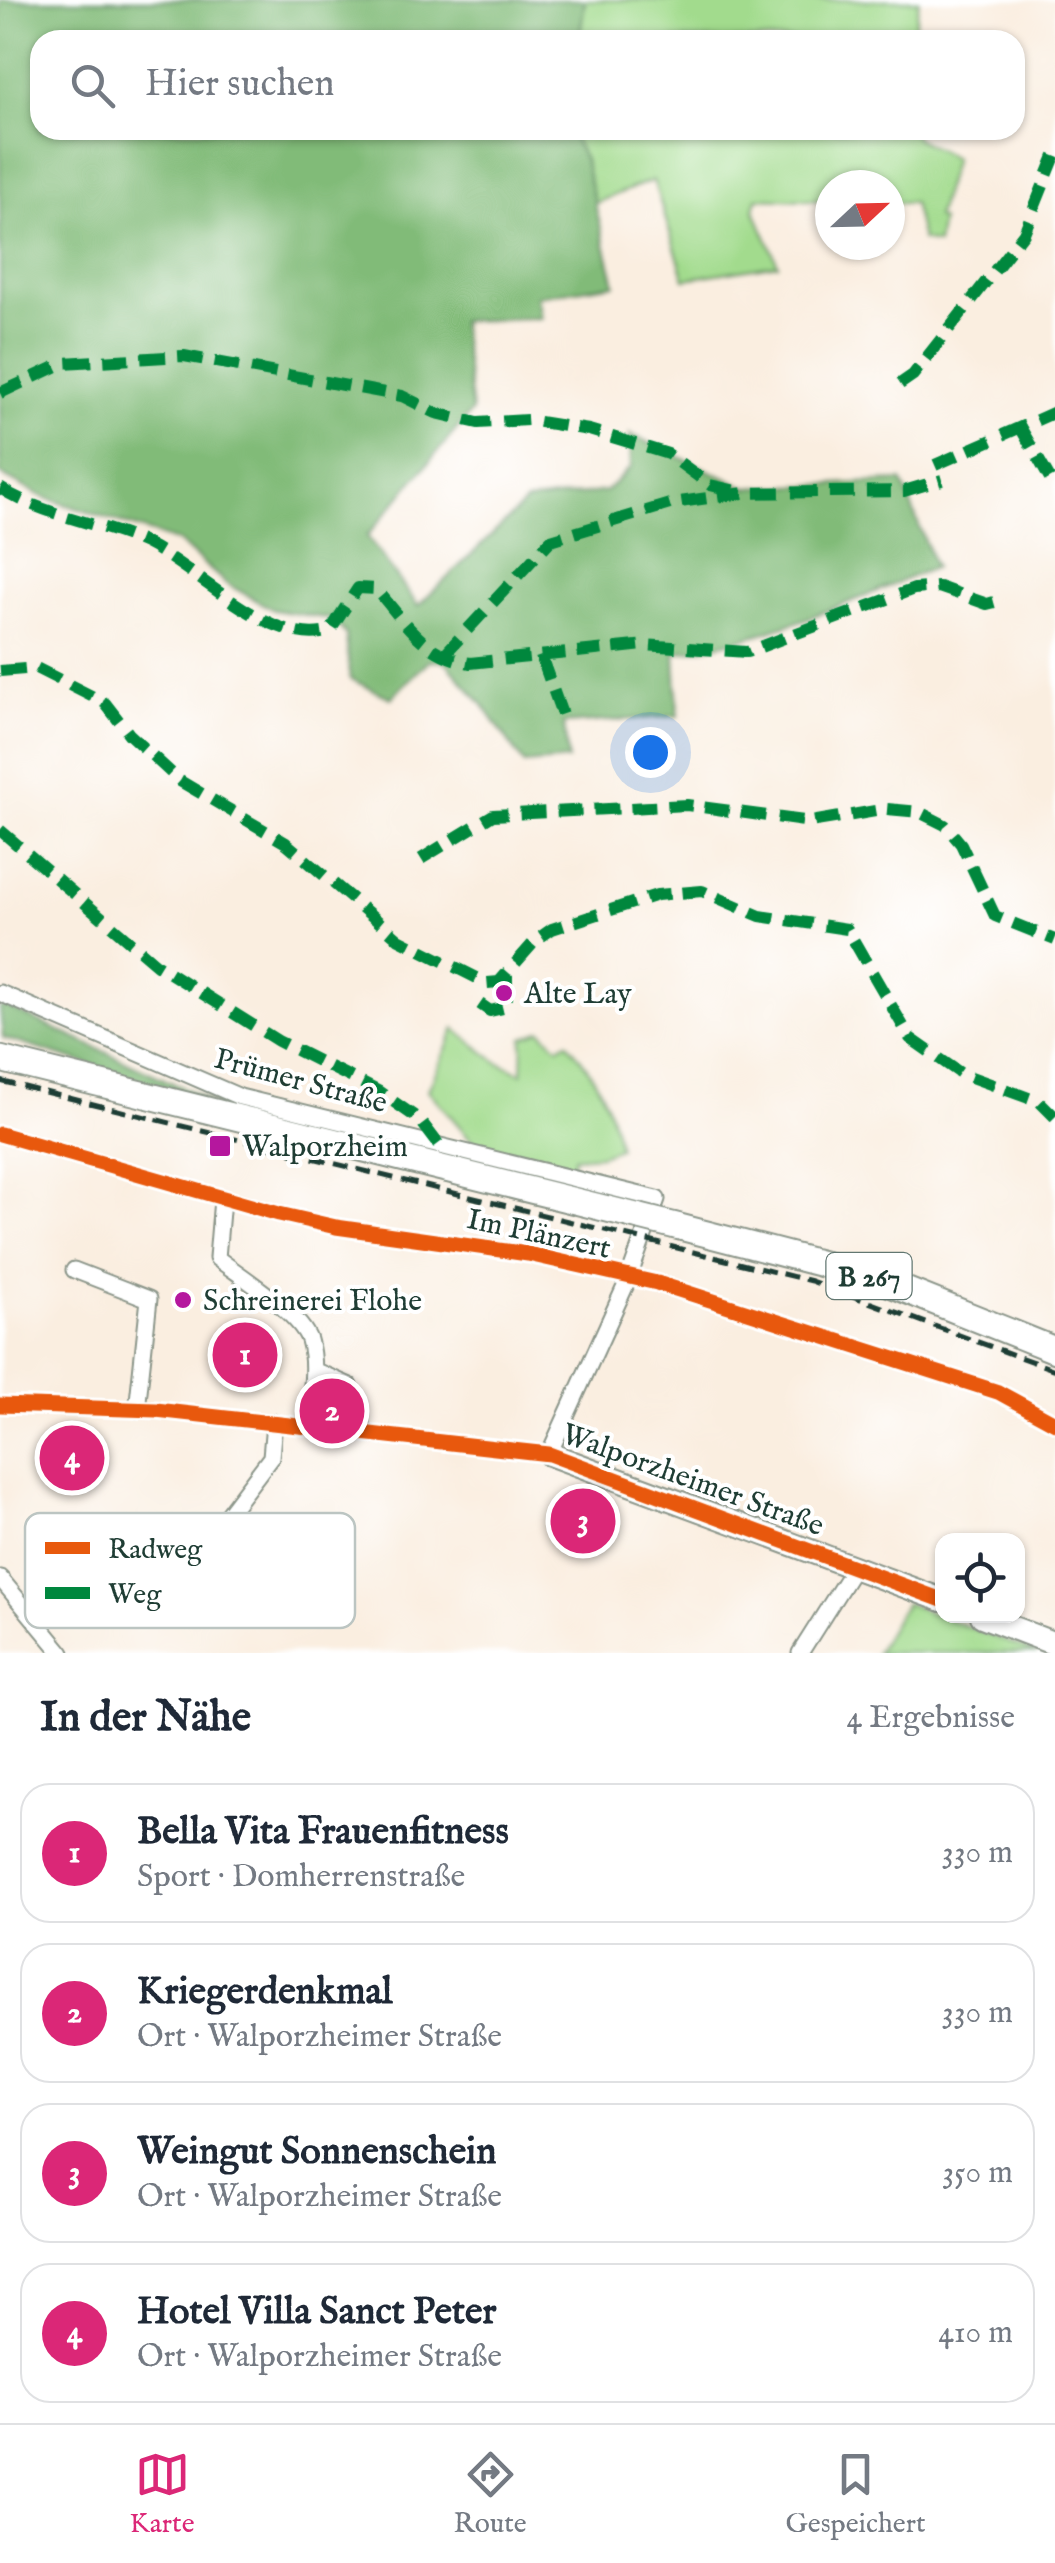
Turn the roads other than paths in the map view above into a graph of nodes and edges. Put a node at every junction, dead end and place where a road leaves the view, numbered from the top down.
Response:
1 (0, 993) edge
2 (0, 1059) edge
3 (0, 1134) edge
4 (222, 1199) junction
5 (649, 1208) junction
6 (74, 1270) dead end
7 (628, 1280) junction
8 (1055, 1350) edge
9 (313, 1370) junction
10 (0, 1405) edge
11 (137, 1410) junction
12 (274, 1422) junction
13 (1055, 1423) edge
14 (308, 1426) junction
15 (364, 1431) junction
16 (549, 1454) junction
17 (229, 1513) edge
18 (855, 1566) junction
19 (0, 1578) edge
20 (935, 1597) edge
21 (25, 1608) edge
22 (1000, 1623) edge
23 (41, 1628) edge
24 (1055, 1644) edge
25 (62, 1653) edge
26 (800, 1653) edge

1 - 5 street, Prümer Straße
2 - 5 main road, B 267
3 - 4 street, Im Plänzert
4 - 7 street, Im Plänzert
4 - 9 street
5 - 7 street
5 - 8 main road, B 267, bridge
6 - 11 street
7 - 13 street, Im Plänzert
7 - 16 street
9 - 14 street
9 - 15 street
10 - 11 street, Walporzheimer Straße
11 - 12 street, Walporzheimer Straße
12 - 14 street, Walporzheimer Straße
12 - 17 street
14 - 15 street, Walporzheimer Straße
15 - 16 street, Walporzheimer Straße
16 - 18 street, Walporzheimer Straße
18 - 20 street, Walporzheimer Straße
18 - 26 street
19 - 21 street
22 - 24 street
23 - 25 street

